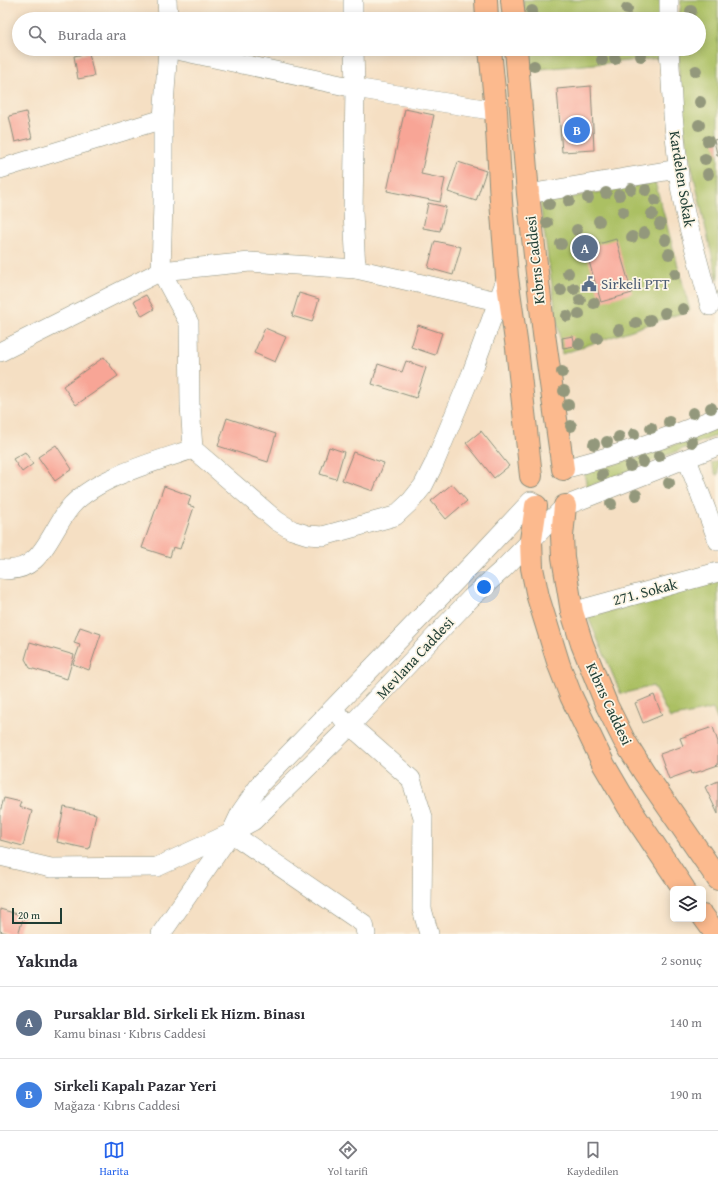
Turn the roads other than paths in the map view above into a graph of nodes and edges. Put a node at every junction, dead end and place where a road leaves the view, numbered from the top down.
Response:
1 (167, 0) edge
2 (353, 0) edge
3 (486, 0) edge
4 (512, 0) edge
5 (669, 0) edge
6 (168, 12) edge
7 (353, 12) edge
8 (487, 12) edge
9 (513, 12) edge
10 (669, 12) edge
11 (168, 56) edge
12 (205, 56) edge
13 (354, 56) edge
14 (491, 56) edge
15 (517, 56) edge
16 (669, 56) edge
17 (355, 88) junction
18 (496, 111) junction
19 (163, 119) junction
20 (0, 169) edge
21 (678, 169) junction
22 (528, 194) junction
23 (356, 269) junction
24 (162, 271) junction
25 (507, 277) junction
26 (497, 301) junction
27 (710, 306) dead end
28 (0, 352) edge
29 (718, 417) edge
30 (718, 446) edge
31 (193, 449) junction
32 (687, 459) junction
33 (563, 470) junction
34 (531, 476) junction
35 (533, 504) junction
36 (565, 506) junction
37 (531, 540) junction
38 (718, 541) edge
39 (0, 570) edge
40 (718, 572) edge
41 (572, 612) junction
42 (332, 710) junction
43 (351, 725) junction
44 (231, 833) junction
45 (0, 856) edge
46 (718, 879) edge
47 (682, 886) edge
48 (706, 920) edge
49 (161, 934) edge
50 (366, 934) edge
51 (429, 934) edge
52 (716, 934) edge

1 - 6 street
2 - 7 street
3 - 8 main road
4 - 9 main road
5 - 10 street
11 - 19 street
12 - 17 street
13 - 17 street
14 - 18 main road
15 - 22 main road, Kıbrıs Caddesi
16 - 21 street, Kardelen Sokak
17 - 18 street
17 - 23 street
18 - 25 main road
19 - 20 street
19 - 24 street
21 - 22 street
21 - 27 street, Kardelen Sokak
22 - 33 main road, Kıbrıs Caddesi
23 - 24 street
23 - 26 street
24 - 28 street
24 - 31 street
25 - 26 street
25 - 34 main road
26 - 31 street
29 - 33 street
30 - 32 street, Mevlana Caddesi
31 - 39 street
32 - 36 street, Mevlana Caddesi
32 - 38 street
33 - 34 main road
33 - 36 main road
34 - 35 main road
35 - 36 main road
35 - 37 main road
35 - 42 street
36 - 37 street, Mevlana Caddesi
36 - 41 main road, Kıbrıs Caddesi
37 - 43 street, Mevlana Caddesi
37 - 47 main road
40 - 41 street, 271. Sokak
41 - 46 main road, Kıbrıs Caddesi
42 - 43 street
42 - 44 street
43 - 44 street, Mevlana Caddesi
43 - 51 street
44 - 45 street
44 - 49 street, Mevlana Caddesi
44 - 50 street
48 - 52 main road

